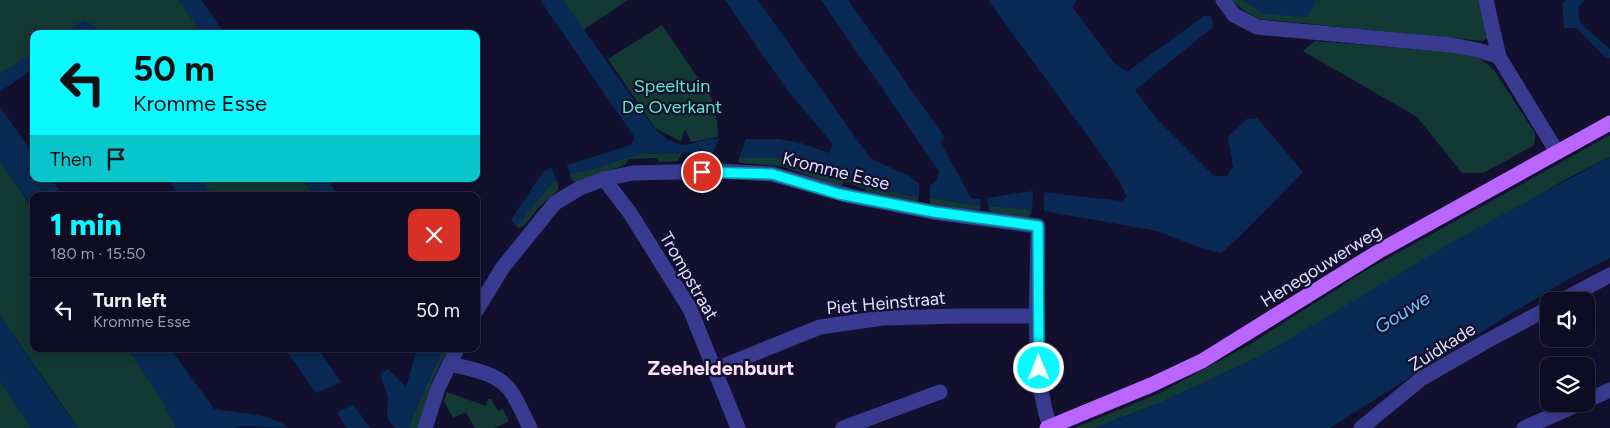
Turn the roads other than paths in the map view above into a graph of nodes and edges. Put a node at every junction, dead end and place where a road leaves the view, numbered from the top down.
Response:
1 (1223, 0) edge
2 (1486, 0) edge
3 (1498, 57) junction
4 (1610, 123) edge
5 (1557, 152) junction
6 (604, 179) junction
7 (1610, 275) edge
8 (1578, 292) edge
9 (480, 304) edge
10 (1540, 313) edge
11 (1037, 316) junction
12 (456, 352) edge
13 (450, 364) junction
14 (716, 369) junction
15 (1610, 390) edge
16 (940, 392) dead end
17 (1595, 397) edge
18 (1561, 412) edge
19 (1048, 427) edge
20 (426, 428) edge
21 (530, 428) edge
22 (738, 428) edge
23 (843, 428) edge
24 (1361, 428) edge
25 (1524, 428) edge

1 - 3 street
2 - 3 street
3 - 5 street
4 - 5 main road, Henegouwerweg
5 - 19 main road, Henegouwerweg
6 - 9 street, Kromme Esse
6 - 11 street, Kromme Esse
6 - 14 street, Trompstraat
7 - 8 street
10 - 24 street, Zuidkade
11 - 14 street, Piet Heinstraat
11 - 19 street
12 - 13 street
13 - 20 street
13 - 21 street
14 - 22 street, Trompstraat
15 - 17 street
16 - 23 street
18 - 25 street

